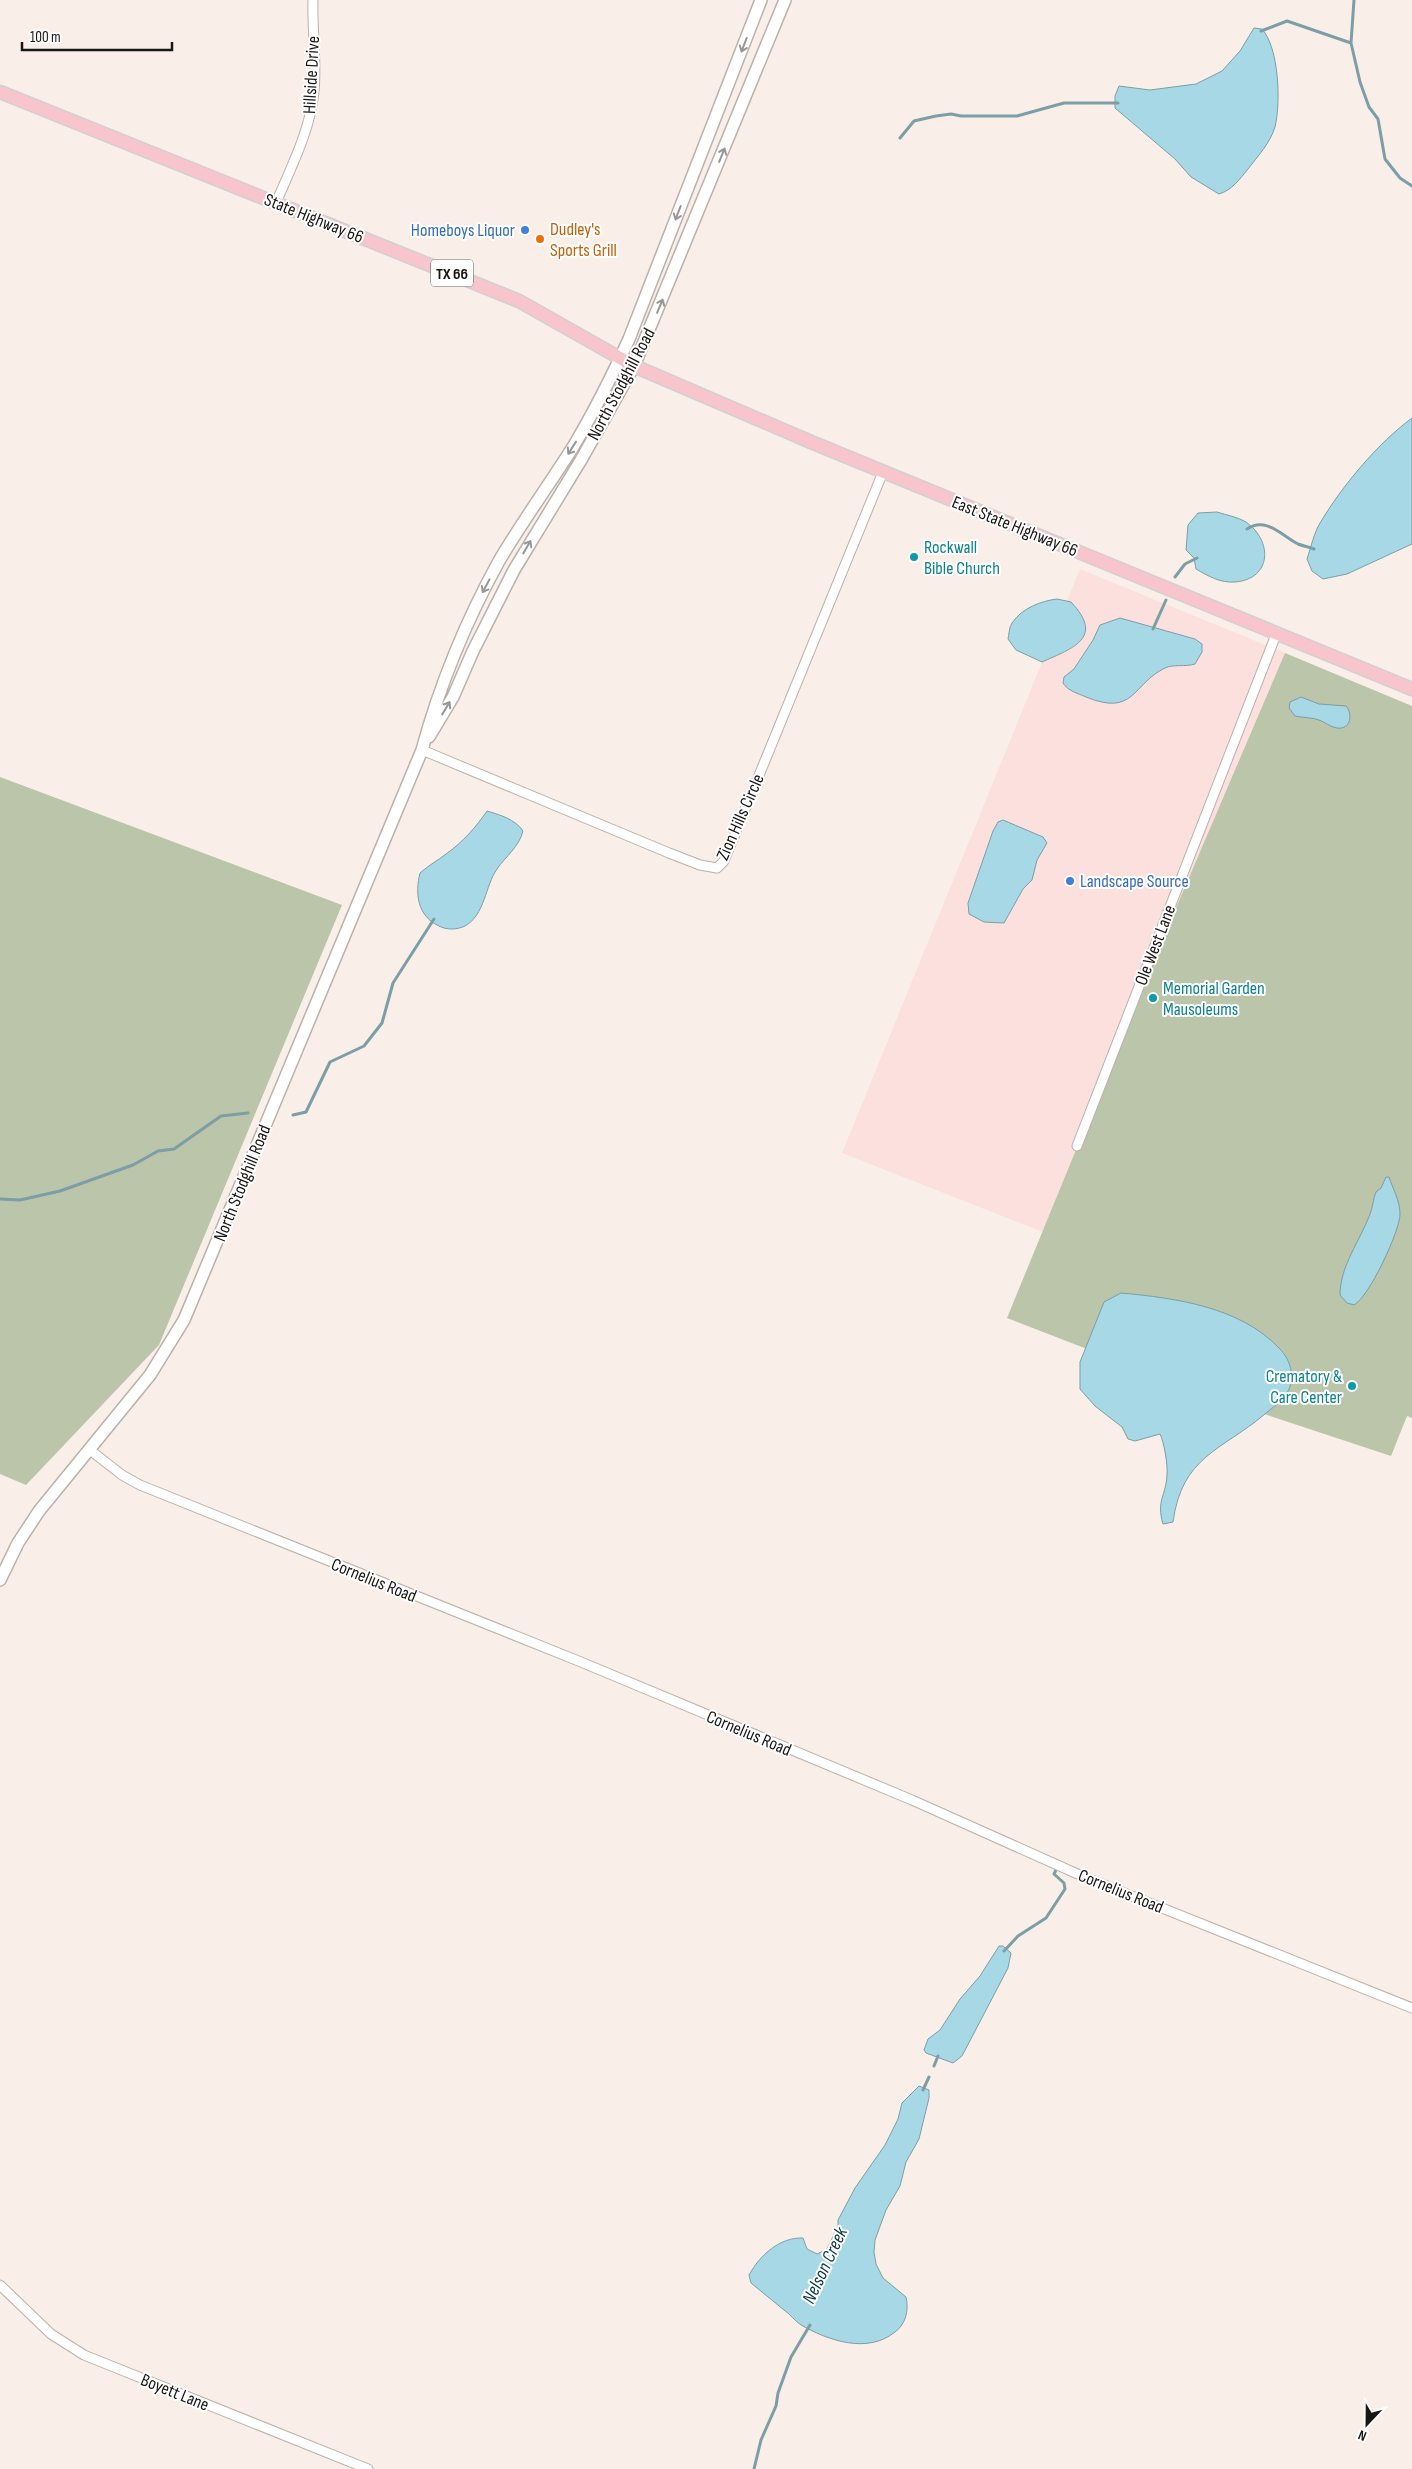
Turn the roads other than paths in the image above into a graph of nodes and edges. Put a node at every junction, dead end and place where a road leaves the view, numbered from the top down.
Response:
1 (313, 0) edge
2 (762, 0) edge
3 (785, 0) edge
4 (0, 92) edge
5 (276, 203) junction
6 (620, 359) junction
7 (634, 366) junction
8 (883, 472) junction
9 (1277, 632) junction
10 (1412, 688) edge
11 (422, 750) junction
12 (1077, 1146) dead end
13 (90, 1450) junction
14 (0, 1580) edge
15 (1412, 2008) edge
16 (0, 2285) edge
17 (368, 2469) edge

1 - 5 street, Hillside Drive
2 -> 6 street, North Stodghill Road
7 -> 3 street, North Stodghill Road
4 - 5 main road, State Highway 66 / TX 66
5 - 6 main road, State Highway 66 / TX 66
6 - 7 main road, East State Highway 66 / TX 66
6 -> 11 street, North Stodghill Road
7 - 8 main road, East State Highway 66 / TX 66
11 -> 7 street, North Stodghill Road
8 - 9 main road, East State Highway 66 / TX 66
8 - 11 street, Zion Hills Circle
9 - 10 main road, East State Highway 66 / TX 66
9 - 12 street, Ole West Lane
11 - 13 street, North Stodghill Road
13 - 14 street, North Stodghill Road
13 - 15 street, Cornelius Road
16 - 17 street, Boyett Lane

